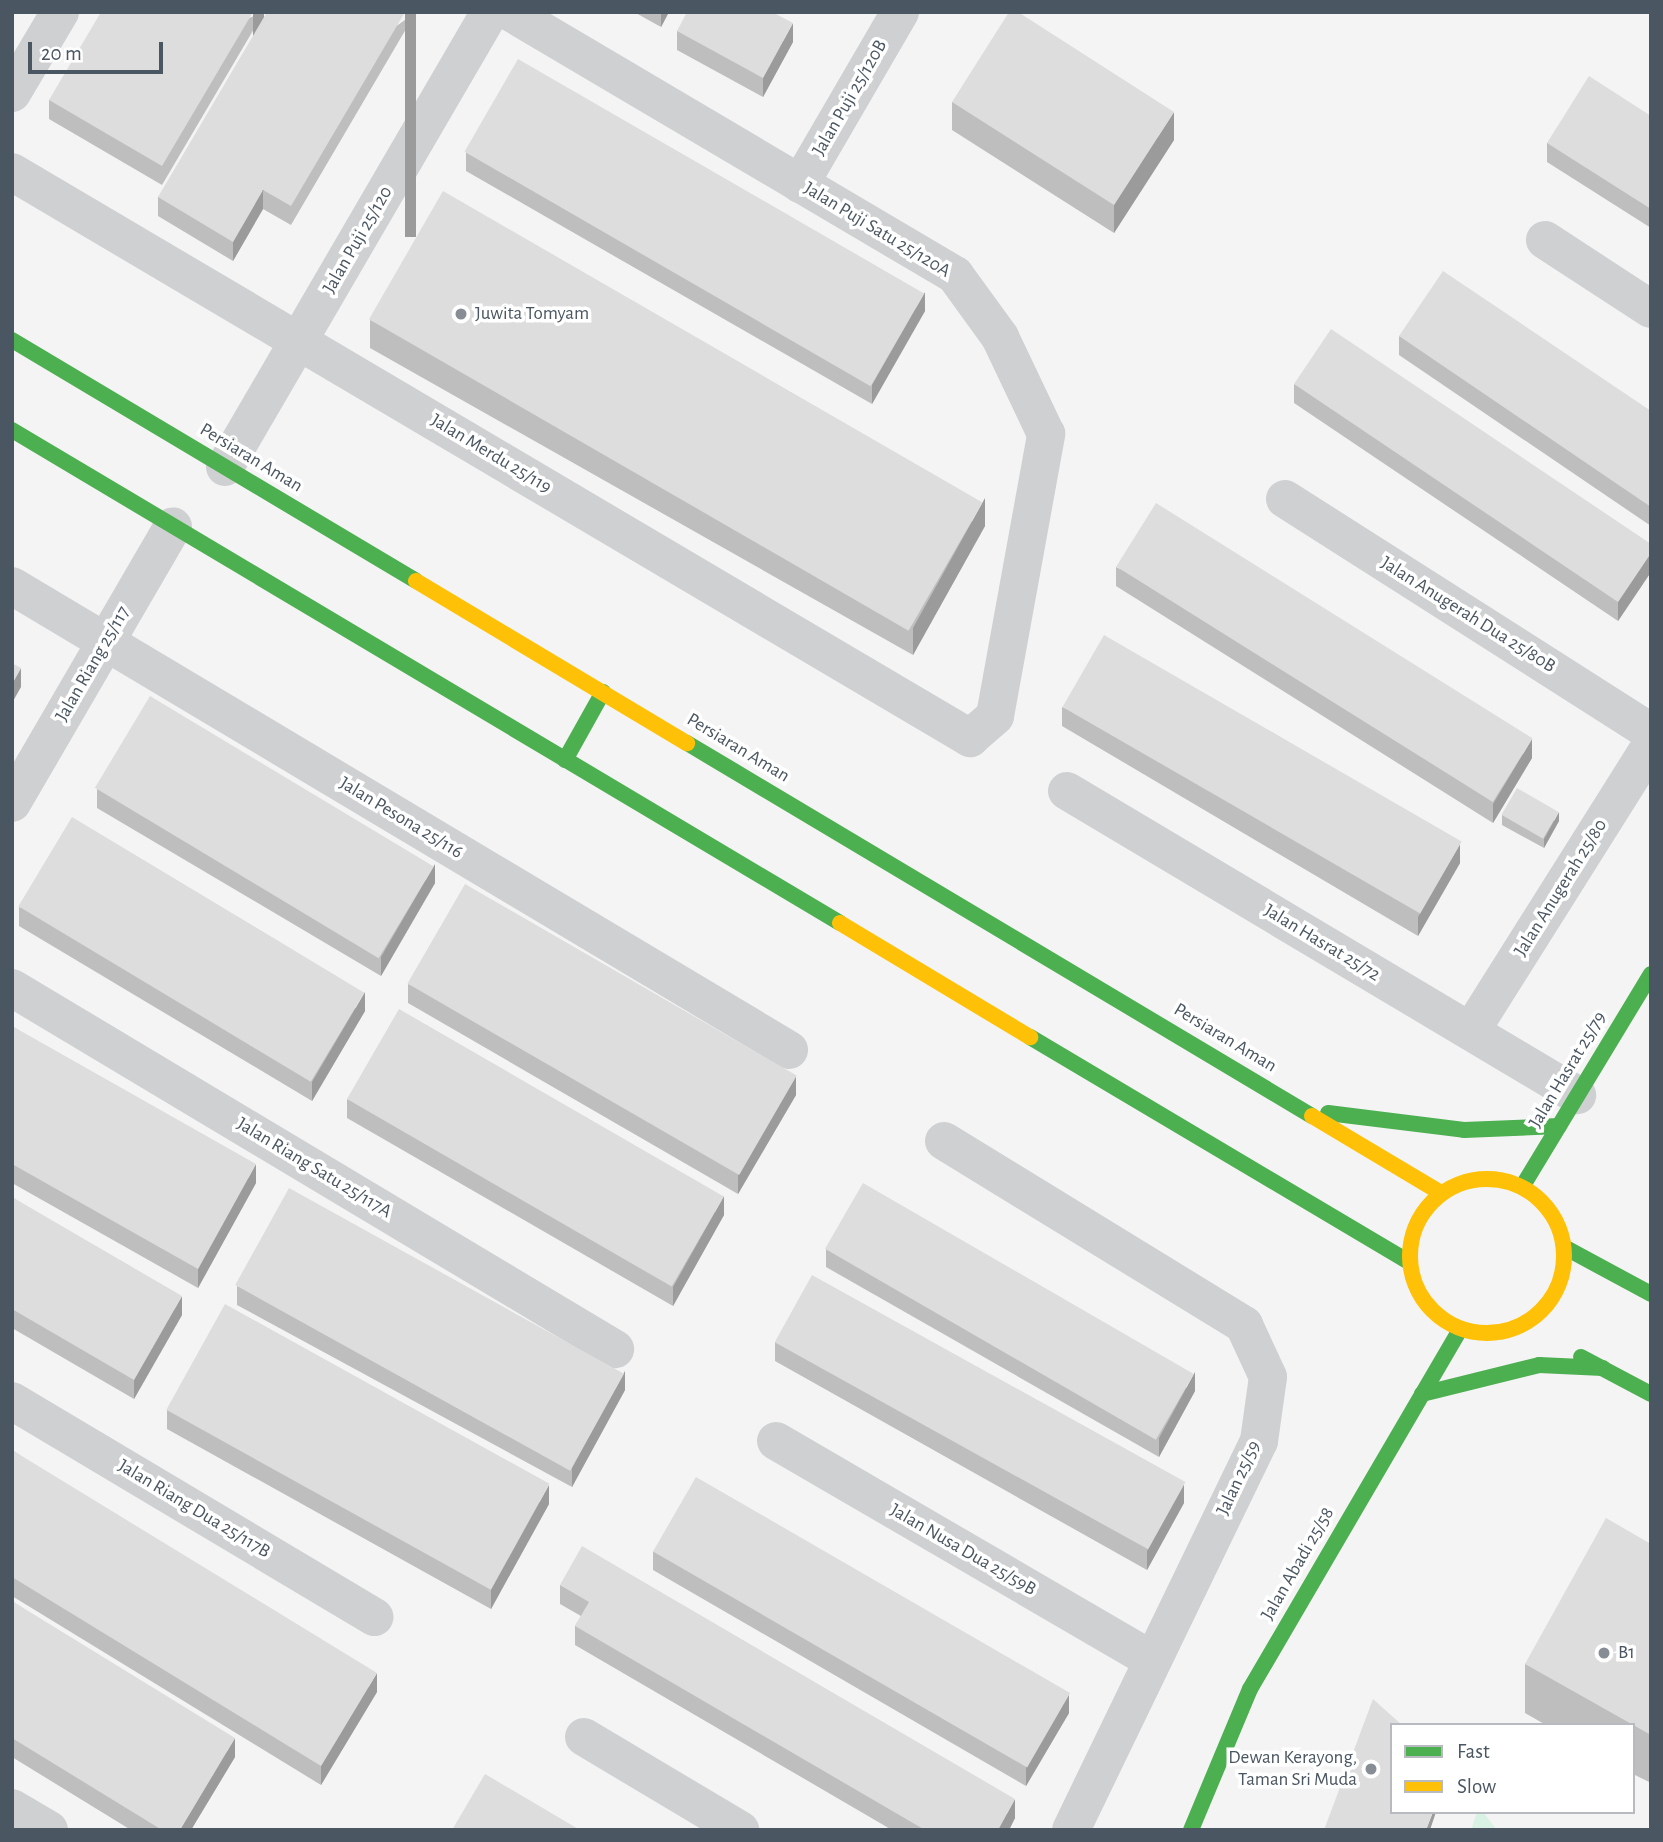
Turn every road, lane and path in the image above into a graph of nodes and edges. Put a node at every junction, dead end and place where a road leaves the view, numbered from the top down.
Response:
1 (60, 12) edge
2 (490, 12) edge
3 (510, 12) edge
4 (900, 12) edge
5 (12, 93) edge
6 (12, 172) edge
7 (800, 184) junction
8 (1545, 240) dead end
9 (1651, 309) edge
10 (12, 340) edge
11 (299, 341) junction
12 (12, 430) edge
13 (225, 467) junction
14 (1285, 499) dead end
15 (173, 526) junction
16 (12, 586) edge
17 (106, 641) junction
18 (603, 692) junction
19 (1651, 732) edge
20 (970, 738) joint
21 (1651, 745) edge
22 (565, 760) junction
23 (1067, 791) dead end
24 (12, 803) edge
25 (1651, 974) edge
26 (12, 988) edge
27 (1471, 1031) junction
28 (789, 1050) dead end
29 (1298, 1106) junction
30 (1568, 1111) junction
31 (944, 1141) dead end
32 (1522, 1187) junction
33 (1441, 1193) junction
34 (1564, 1247) junction
35 (1410, 1263) junction
36 (1651, 1294) edge
37 (1522, 1326) junction
38 (1460, 1329) junction
39 (615, 1349) dead end
40 (1603, 1368) junction
41 (1422, 1394) junction
42 (1651, 1394) edge
43 (12, 1401) edge
44 (776, 1441) dead end
45 (375, 1617) dead end
46 (1149, 1658) junction
47 (584, 1737) dead end
48 (12, 1808) edge
49 (49, 1830) edge
50 (740, 1830) edge
51 (1072, 1830) edge
52 (1191, 1830) edge

1 - 5 street
2 - 11 street, Jalan Puji 25/120
3 - 7 street, Jalan Puji Satu 25/120A
4 - 7 street, Jalan Puji 25/120B
6 - 11 street, Jalan Merdu 25/119
7 - 20 street, Jalan Puji Satu 25/120A
8 - 9 street
10 - 13 street, Persiaran Aman
11 - 13 street, Jalan Puji 25/120
11 - 20 street, Jalan Merdu 25/119
12 - 15 street
13 - 18 street, Persiaran Aman
14 - 19 street, Jalan Anugerah Dua 25/80B
15 - 17 street, Jalan Riang 25/117
15 - 22 street
16 - 17 street, Jalan Pesona 25/116
17 - 24 street, Jalan Riang 25/117
17 - 28 street, Jalan Pesona 25/116
18 - 22 street
18 - 29 street, Persiaran Aman
21 - 27 street, Jalan Anugerah 25/80
22 - 35 street
23 - 27 street, Jalan Hasrat 25/72
25 - 30 street, Jalan Hasrat 25/79
26 - 39 street, Jalan Riang Satu 25/117A
27 - 30 street, Jalan Hasrat 25/72
29 - 30 street
29 - 33 street, Persiaran Aman
30 - 32 street, Jalan Hasrat 25/79
31 - 46 street, Jalan 25/59
32 - 33 street
32 - 34 street
33 - 35 street
34 - 36 street
34 - 37 street
35 - 38 street
37 - 38 street
37 - 40 street
38 - 41 street, Jalan Abadi 25/58
40 - 41 street
40 - 42 street
41 - 52 street, Jalan Abadi 25/58
43 - 45 street, Jalan Riang Dua 25/117B
44 - 46 street, Jalan Nusa Dua 25/59B
46 - 51 street, Jalan 25/59
47 - 50 street
48 - 49 street

